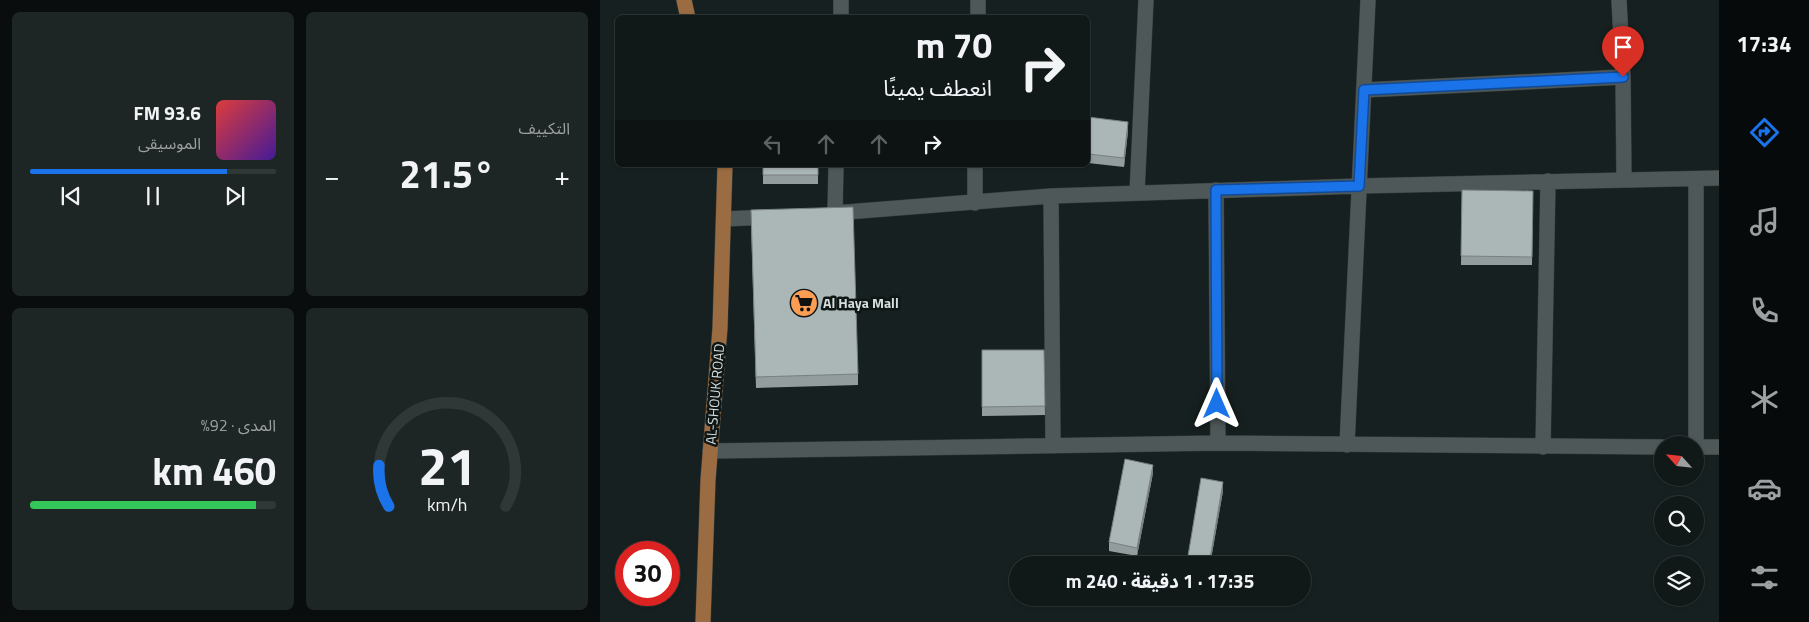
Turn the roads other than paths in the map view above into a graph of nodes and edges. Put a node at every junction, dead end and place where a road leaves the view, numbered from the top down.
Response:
1 (684, 0) edge
2 (842, 0) edge
3 (978, 0) edge
4 (1146, 0) edge
5 (1368, 0) edge
6 (1619, 0) edge
7 (687, 15) edge
8 (841, 15) edge
9 (978, 15) edge
10 (1623, 77) junction
11 (1364, 90) junction
12 (725, 167) edge
13 (836, 167) edge
14 (975, 167) edge
15 (1696, 178) junction
16 (1719, 178) edge
17 (1624, 180) junction
18 (1548, 181) junction
19 (1359, 186) junction
20 (1216, 190) junction
21 (1137, 193) junction
22 (1051, 196) junction
23 (975, 203) junction
24 (835, 213) junction
25 (816, 214) edge
26 (788, 216) edge
27 (724, 220) junction
28 (1696, 436) edge
29 (1218, 443) junction
30 (1347, 445) junction
31 (1053, 446) junction
32 (1543, 447) junction
33 (1654, 447) edge
34 (1704, 447) edge
35 (1719, 447) edge
36 (710, 451) junction
37 (703, 622) edge

1 - 7 main road
2 - 8 street
3 - 9 street
4 - 21 street
5 - 11 street
6 - 10 street
10 - 11 street
10 - 17 street
11 - 19 street
12 - 27 main road, AL-SHOUK ROAD
13 - 24 street
14 - 23 street
15 - 16 street
15 - 17 street
15 - 28 street
17 - 18 street
18 - 19 street
18 - 32 street
19 - 20 street
19 - 30 street
20 - 21 street
20 - 29 street
21 - 22 street
22 - 23 street
22 - 31 street
23 - 24 street
24 - 25 street
26 - 27 street
27 - 36 main road, AL-SHOUK ROAD
29 - 30 street
29 - 31 street
30 - 32 street
31 - 36 street
32 - 33 street
34 - 35 street
36 - 37 main road, AL-SHOUK ROAD

